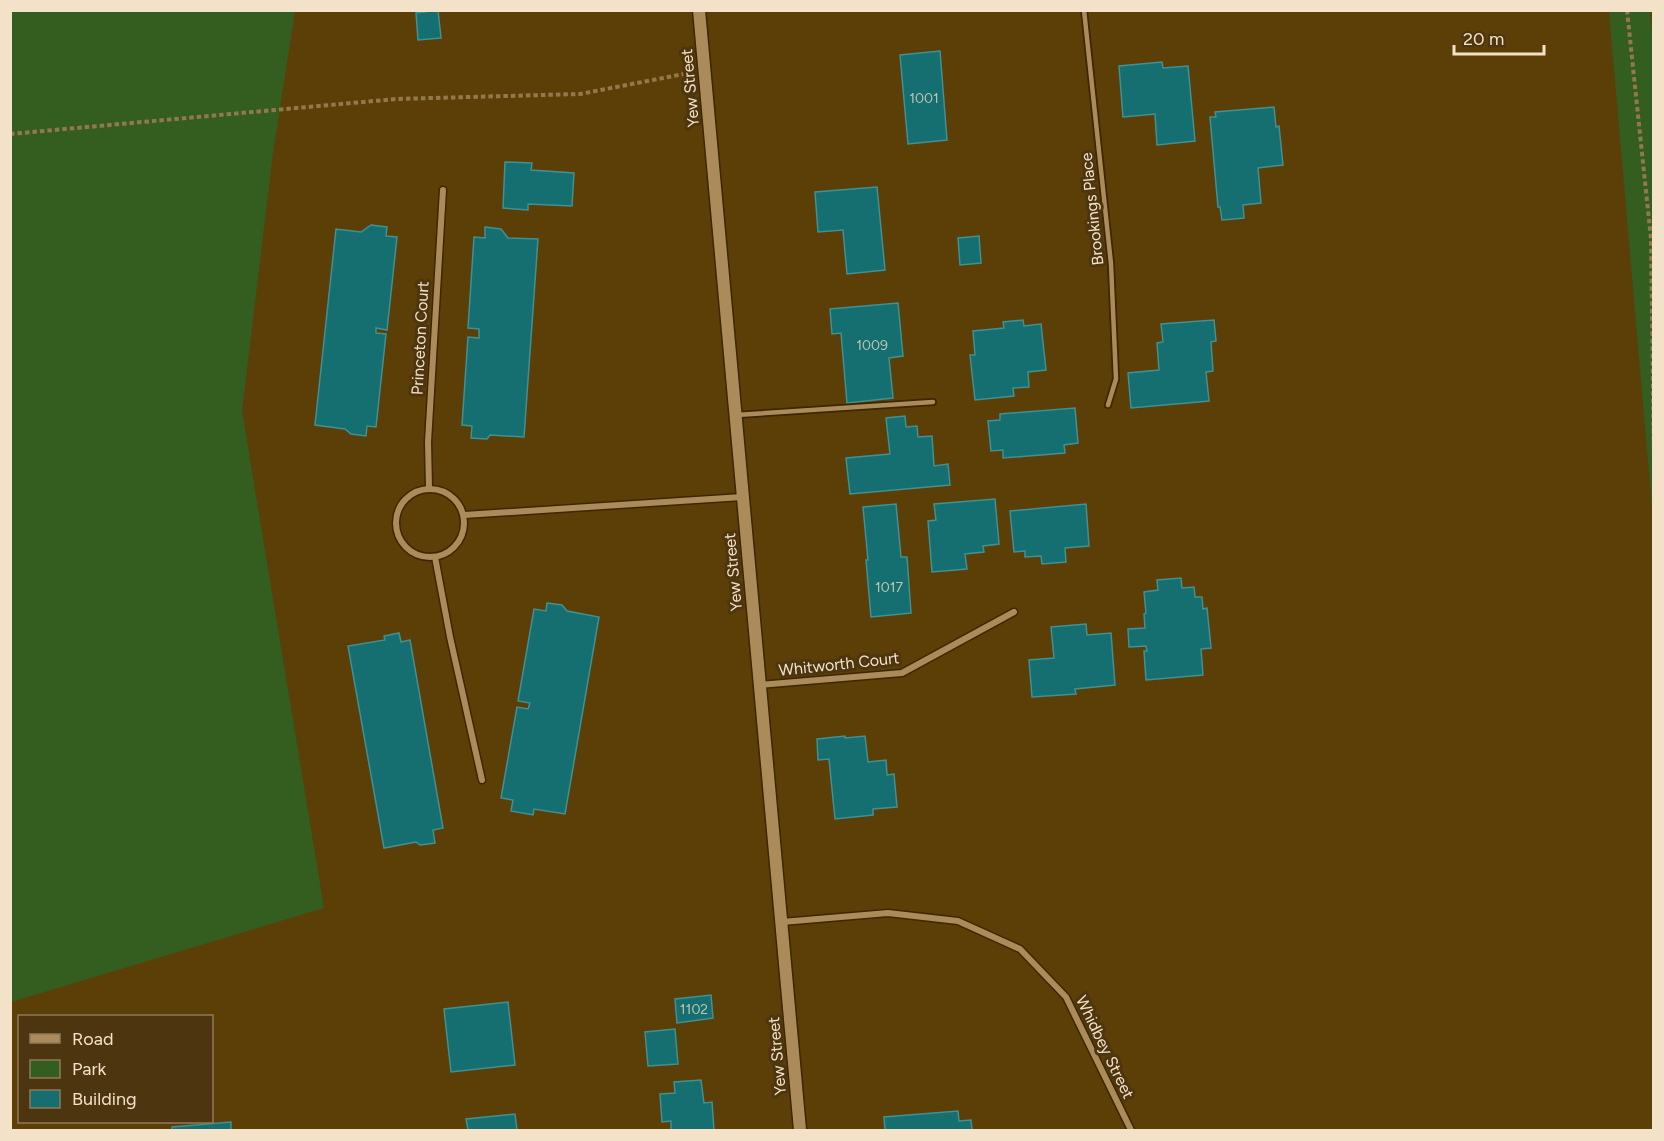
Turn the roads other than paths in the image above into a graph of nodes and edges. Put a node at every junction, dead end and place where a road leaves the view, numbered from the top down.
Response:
1 (699, 10) edge
2 (1084, 10) edge
3 (443, 190) dead end
4 (933, 402) dead end
5 (1108, 405) dead end
6 (736, 415) junction
7 (429, 488) junction
8 (743, 497) junction
9 (464, 515) junction
10 (435, 557) junction
11 (1014, 612) dead end
12 (760, 685) junction
13 (482, 780) dead end
14 (782, 922) junction
15 (800, 1131) edge
16 (1131, 1131) edge

1 - 6 street, Yew Street
2 - 5 lane, Brookings Place
3 - 7 street, Princeton Court
4 - 6 lane
6 - 8 street, Yew Street
7 - 9 street
7 - 10 street
8 - 9 street
8 - 12 street, Yew Street
9 - 10 street
10 - 13 street
11 - 12 street, Whitworth Court
12 - 14 street, Yew Street
14 - 15 street, Yew Street
14 - 16 street, Whidbey Street

